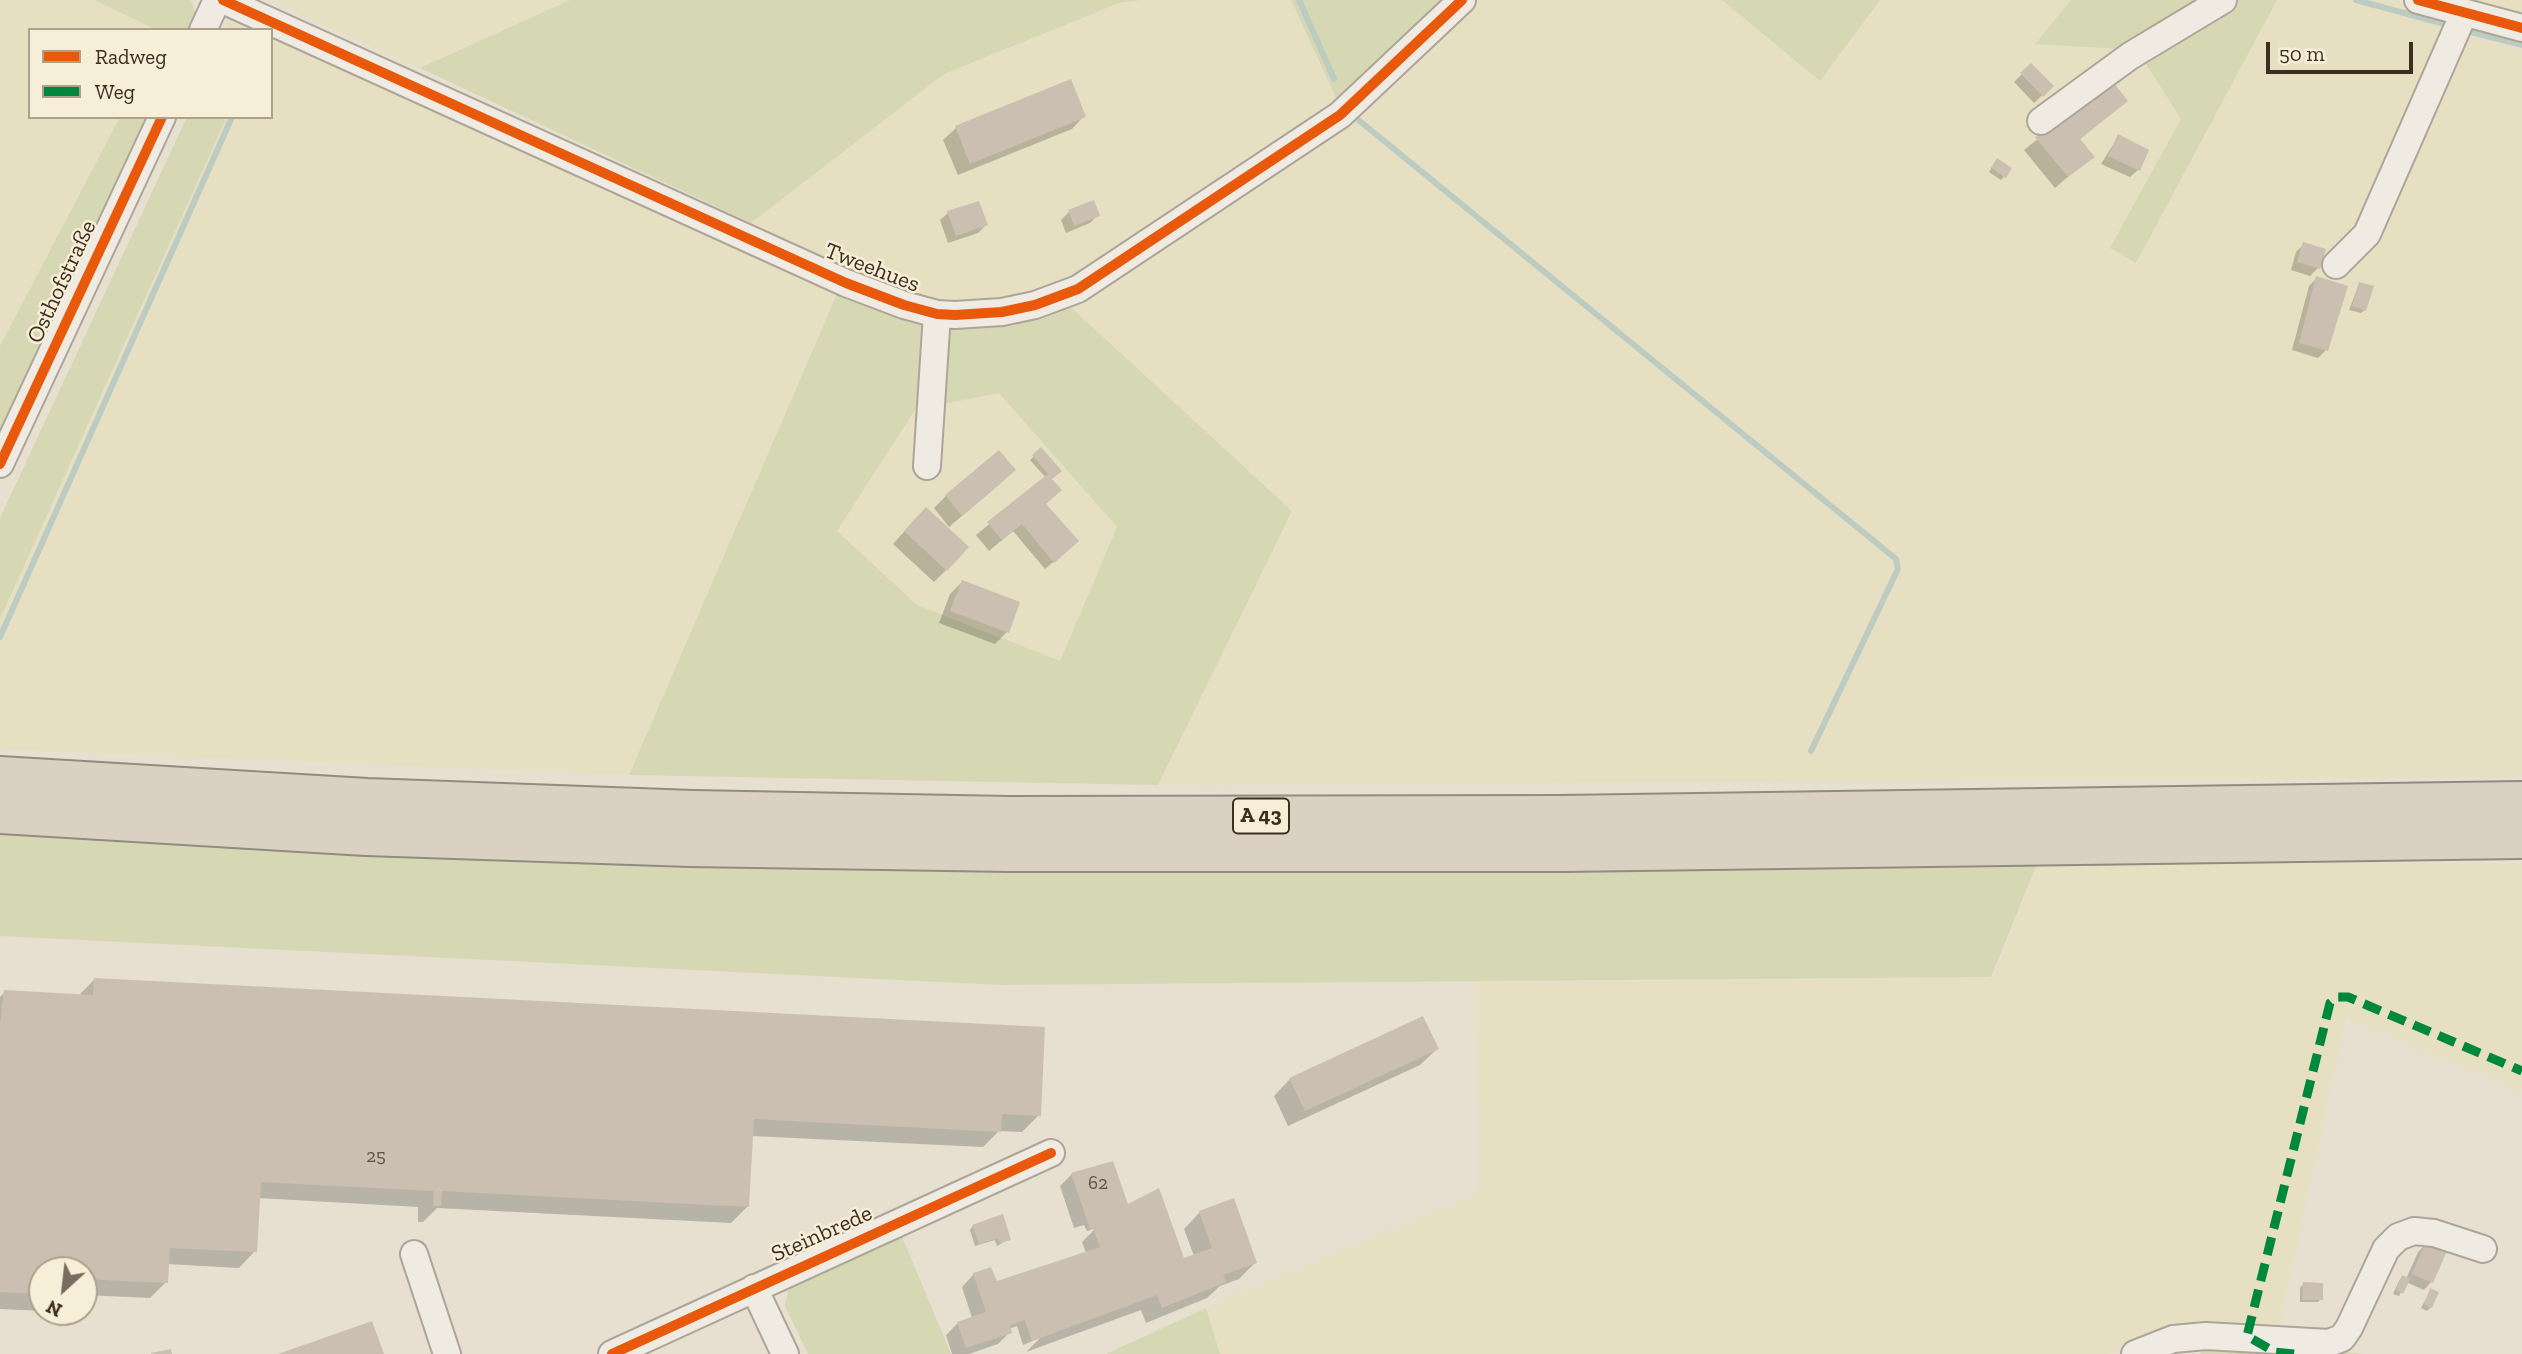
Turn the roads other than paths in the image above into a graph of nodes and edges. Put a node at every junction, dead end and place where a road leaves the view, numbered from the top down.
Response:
1 (217, 0) edge
2 (223, 0) edge
3 (1462, 0) edge
4 (2223, 0) edge
5 (2418, 0) edge
6 (2464, 13) junction
7 (204, 28) edge
8 (2522, 28) edge
9 (161, 119) edge
10 (2040, 121) dead end
11 (2336, 265) dead end
12 (937, 314) junction
13 (0, 464) edge
14 (927, 466) dead end
15 (0, 776) edge
16 (2522, 802) edge
17 (0, 814) edge
18 (2522, 839) edge
19 (1051, 1153) dead end
20 (2483, 1250) dead end
21 (414, 1254) dead end
22 (754, 1288) junction
23 (447, 1354) edge
24 (611, 1354) edge
25 (785, 1354) edge
26 (2135, 1354) edge

1 - 7 street
2 - 12 street, Tweehues
3 - 12 street, Tweehues
4 - 10 street
5 - 6 street
6 - 8 street
6 - 11 street
9 - 13 street, Osthofstraße
12 - 14 street
15 - 16 highway, A 43
17 - 18 highway, A 43
19 - 22 street, Steinbrede
20 - 26 street
21 - 23 street
22 - 24 street, Steinbrede
22 - 25 street, Steinbrede

